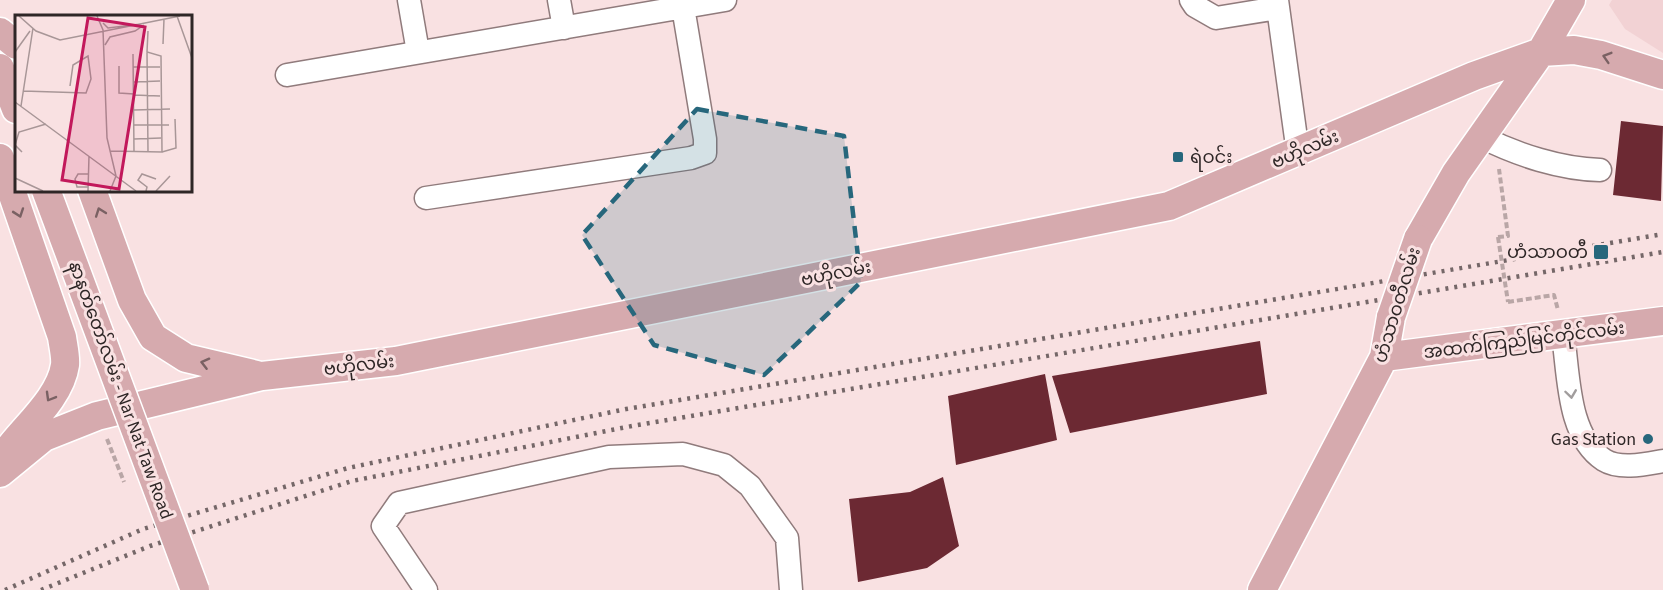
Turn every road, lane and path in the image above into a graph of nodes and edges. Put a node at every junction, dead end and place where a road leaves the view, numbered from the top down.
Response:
1 (410, 0) edge
2 (559, 0) edge
3 (725, 0) edge
4 (1191, 0) edge
5 (1570, 0) edge
6 (695, 4) edge
7 (1278, 4) edge
8 (564, 28) junction
9 (0, 32) edge
10 (15, 44) edge
11 (418, 52) junction
12 (1541, 52) junction
13 (2, 72) edge
14 (287, 75) dead end
15 (1663, 75) edge
16 (15, 106) edge
17 (1482, 137) junction
18 (1298, 153) junction
19 (0, 158) edge
20 (1498, 162) dead end
21 (1600, 170) dead end
22 (47, 192) edge
23 (93, 192) edge
24 (426, 198) dead end
25 (1518, 301) dead end
26 (1663, 321) edge
27 (1563, 336) junction
28 (1384, 357) junction
29 (262, 376) junction
30 (1663, 461) edge
31 (0, 462) edge
32 (0, 473) edge
33 (195, 590) edge
34 (426, 590) edge
35 (791, 590) edge
36 (1262, 590) edge

1 - 11 lane
2 - 8 lane
3 - 6 lane
4 - 7 lane
5 - 12 main road, ဟံသာဝတီလမ်း
6 - 8 lane
6 - 24 lane
7 - 18 lane
8 - 11 lane
9 - 10 main road
11 - 14 lane
15 -> 12 main road, ဗဟိုလမ်း
12 - 17 main road, ဟံသာဝတီလမ်း
12 - 18 main road, ဗဟိုလမ်း
13 - 16 main road
17 - 21 lane
17 - 28 main road, ဟံသာဝတီလမ်း, bridge
18 - 29 main road, ဗဟိုလမ်း
19 -> 31 main road
20 - 25 path, bridge
22 - 33 main road, နာနတ်တော်လမ်း - Nar Nat Taw Road, bridge
29 -> 23 main road
26 - 27 main road, အထက်ကြည်မြင်တိုင်လမ်း
27 - 28 main road, အထက်ကြည်မြင်တိုင်လမ်း
27 -> 30 lane
28 - 36 main road, ဟံသာဝတီလမ်း
29 - 32 main road, ဗဟိုလမ်း
34 - 35 lane

